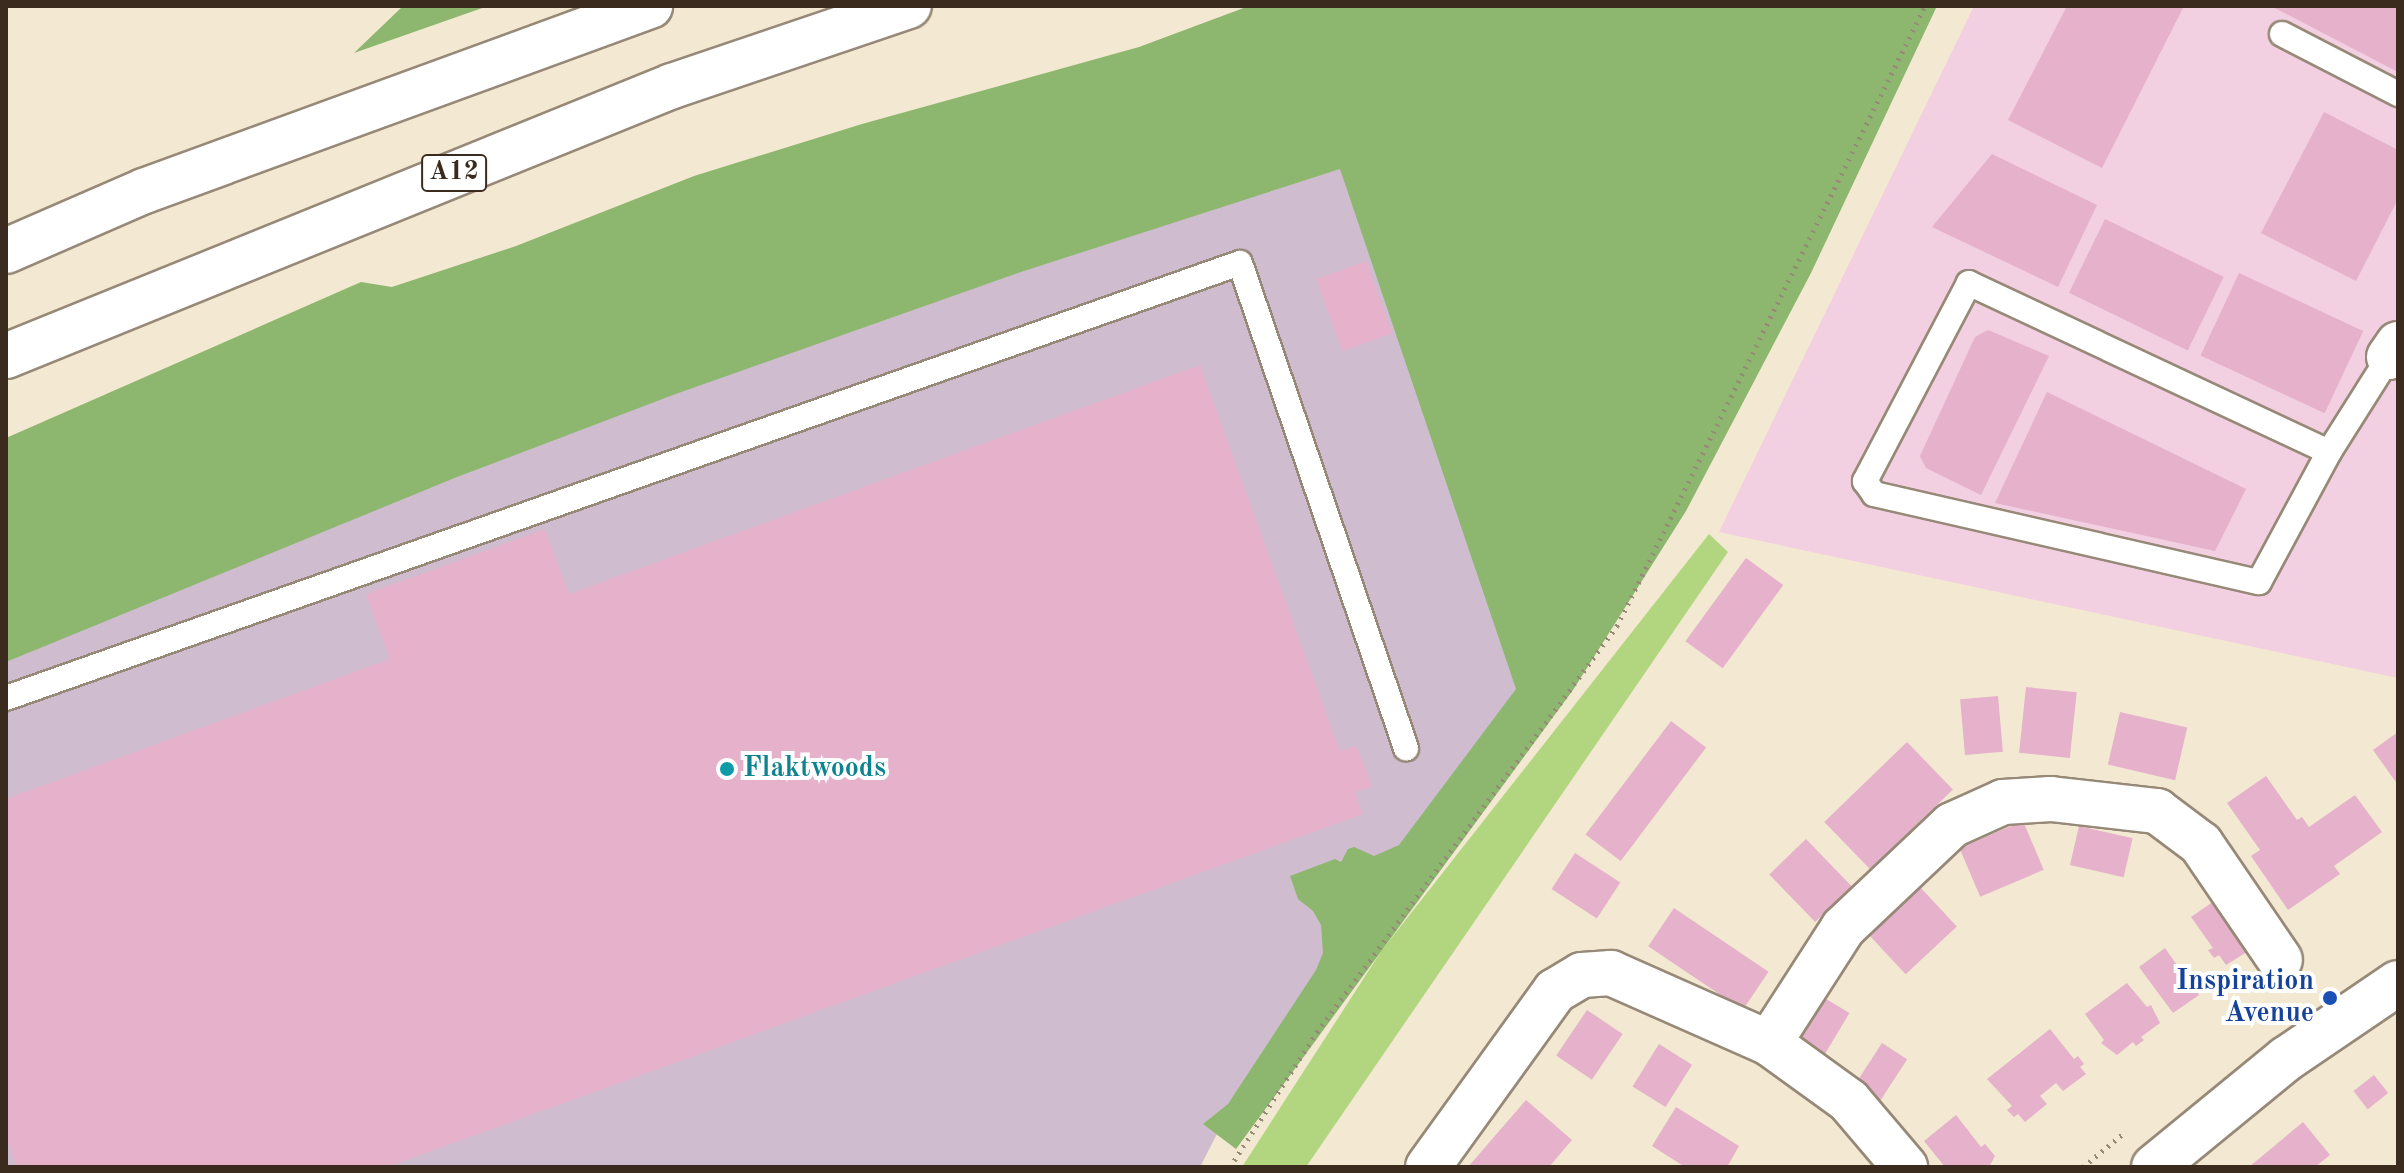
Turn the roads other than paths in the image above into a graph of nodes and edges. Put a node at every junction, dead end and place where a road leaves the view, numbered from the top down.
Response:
1 (650, 6) edge
2 (909, 6) edge
3 (2282, 34) dead end
4 (2398, 94) edge
5 (6, 251) edge
6 (2394, 350) edge
7 (6, 356) edge
8 (2329, 452) junction
9 (6, 698) edge
10 (1406, 748) dead end
11 (2280, 960) dead end
12 (2398, 983) edge
13 (1769, 1043) junction
14 (1428, 1167) edge
15 (1905, 1167) edge
16 (2154, 1167) edge

1 - 5 main road
2 - 7 main road, A12
3 - 4 lane
6 - 8 lane
8 - 8 lane
9 - 10 lane
11 - 13 main road
12 - 16 main road
13 - 14 main road
13 - 15 main road

